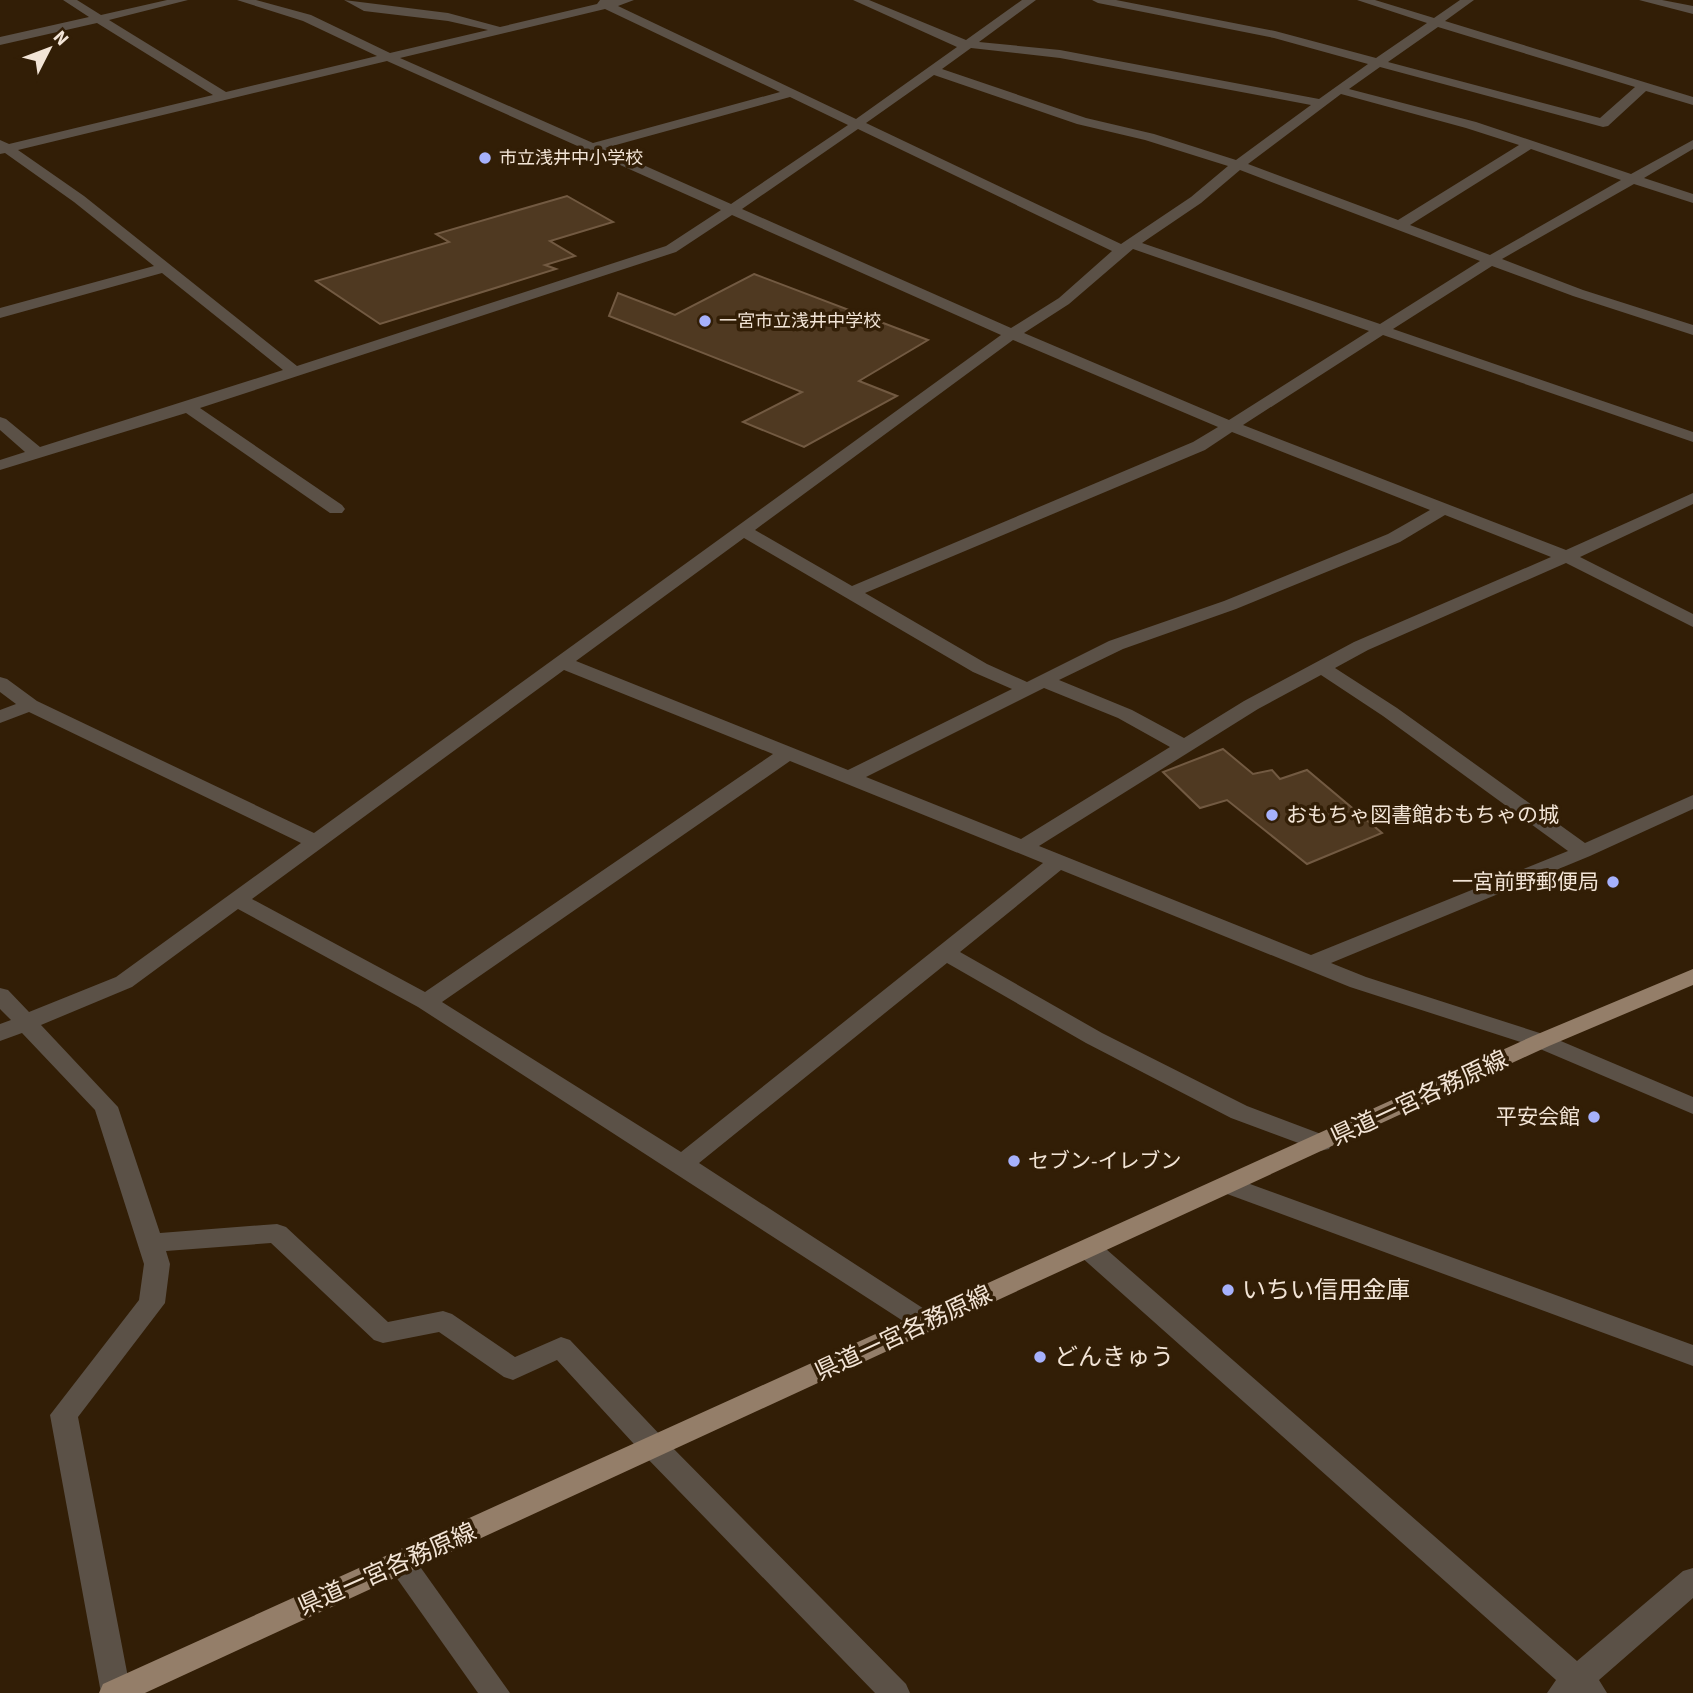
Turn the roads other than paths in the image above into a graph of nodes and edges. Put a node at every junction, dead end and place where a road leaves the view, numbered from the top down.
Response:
1 (69, 0) edge
2 (182, 0) edge
3 (243, 0) edge
4 (350, 0) edge
5 (628, 0) edge
6 (859, 0) edge
7 (1030, 0) edge
8 (1098, 0) edge
9 (1363, 0) edge
10 (1468, 0) edge
11 (1645, 0) edge
12 (601, 3) edge
13 (1693, 10) edge
14 (99, 19) junction
15 (1434, 22) junction
16 (500, 29) junction
17 (0, 41) edge
18 (968, 43) junction
19 (388, 57) junction
20 (1379, 63) junction
21 (932, 70) junction
22 (1642, 87) junction
23 (1339, 90) junction
24 (792, 93) junction
25 (223, 96) junction
26 (1693, 101) edge
27 (1322, 103) junction
28 (857, 124) junction
29 (1531, 144) junction
30 (1693, 144) edge
31 (2, 147) edge
32 (594, 147) junction
33 (1238, 164) junction
34 (1633, 179) junction
35 (1693, 199) edge
36 (731, 209) junction
37 (1400, 225) junction
38 (1127, 247) junction
39 (1491, 260) junction
40 (163, 268) junction
41 (0, 313) edge
42 (1382, 330) junction
43 (1693, 330) edge
44 (1012, 334) junction
45 (295, 372) junction
46 (188, 407) junction
47 (0, 422) edge
48 (1233, 427) junction
49 (1693, 438) edge
50 (36, 453) junction
51 (0, 464) edge
52 (1693, 498) edge
53 (336, 509) dead end
54 (1442, 510) junction
55 (743, 530) junction
56 (1565, 556) junction
57 (853, 593) junction
58 (1693, 621) edge
59 (561, 662) junction
60 (1321, 667) junction
61 (0, 683) edge
62 (1036, 685) junction
63 (30, 705) junction
64 (0, 717) edge
65 (1184, 746) junction
66 (788, 753) junction
67 (848, 778) junction
68 (1693, 801) edge
69 (315, 842) junction
70 (1021, 848) junction
71 (1583, 852) junction
72 (1057, 863) junction
73 (238, 900) junction
74 (946, 953) junction
75 (1311, 962) junction
76 (1693, 976) edge
77 (0, 995) edge
78 (426, 1002) junction
79 (12, 1028) edge
80 (1541, 1041) junction
81 (1693, 1106) edge
82 (1320, 1143) junction
83 (682, 1164) junction
84 (1228, 1185) junction
85 (150, 1243) junction
86 (1089, 1249) junction
87 (926, 1323) junction
88 (1693, 1356) edge
89 (654, 1447) junction
90 (401, 1562) junction
91 (1693, 1580) edge
92 (1577, 1689) edge
93 (116, 1693) edge
94 (495, 1693) edge
95 (895, 1693) edge

1 - 14 street
2 - 14 street
3 - 19 street
4 - 16 street
5 - 12 street
6 - 18 street
7 - 18 street
8 - 20 street
9 - 15 street
10 - 15 street
11 - 13 street
12 - 16 street
12 - 24 street
14 - 17 street
14 - 25 street
15 - 20 street
15 - 22 street
16 - 19 street
18 - 21 street
18 - 27 street
19 - 25 street
19 - 32 street
20 - 22 street
20 - 23 street
21 - 28 street
21 - 33 street
22 - 26 street
23 - 27 street
23 - 29 street
24 - 28 street
24 - 32 street
25 - 31 street
27 - 33 street
28 - 36 street
28 - 38 street
29 - 34 street
29 - 37 street
30 - 34 street
31 - 40 street
32 - 36 street
33 - 37 street
33 - 38 street
34 - 35 street
34 - 39 street
36 - 44 street
36 - 45 street
37 - 39 street
38 - 42 street
38 - 44 street
39 - 42 street
39 - 43 street
40 - 41 street
40 - 45 street
42 - 48 street
42 - 49 street
44 - 48 street
44 - 55 street
45 - 46 street
46 - 50 street
46 - 53 street
47 - 50 street
48 - 54 street
48 - 57 street
50 - 51 street
52 - 56 street
54 - 56 street
54 - 62 street
55 - 57 street
55 - 59 street
56 - 58 street
56 - 60 street
57 - 62 street
59 - 66 street
59 - 69 street
60 - 65 street
60 - 71 street
61 - 63 street
62 - 65 street
62 - 67 street
63 - 64 street
63 - 69 street
65 - 70 street
66 - 67 street
66 - 78 street
67 - 70 street
68 - 71 street
69 - 73 street
70 - 72 street
71 - 75 street
72 - 74 street
72 - 75 street
73 - 78 street
73 - 79 street
74 - 82 street
74 - 83 street
75 - 80 street
76 - 80 main road, 県道一宮各務原線
77 - 79 street
78 - 83 street
79 - 85 street
80 - 81 street
80 - 82 main road, 県道一宮各務原線
82 - 84 main road, 県道一宮各務原線
83 - 87 street
84 - 86 main road, 県道一宮各務原線
84 - 88 street
85 - 89 street
85 - 93 street
86 - 87 main road, 県道一宮各務原線
86 - 92 street
87 - 89 main road, 県道一宮各務原線
89 - 90 main road, 県道一宮各務原線
89 - 95 street
90 - 93 main road, 県道一宮各務原線
90 - 94 street
91 - 92 street

